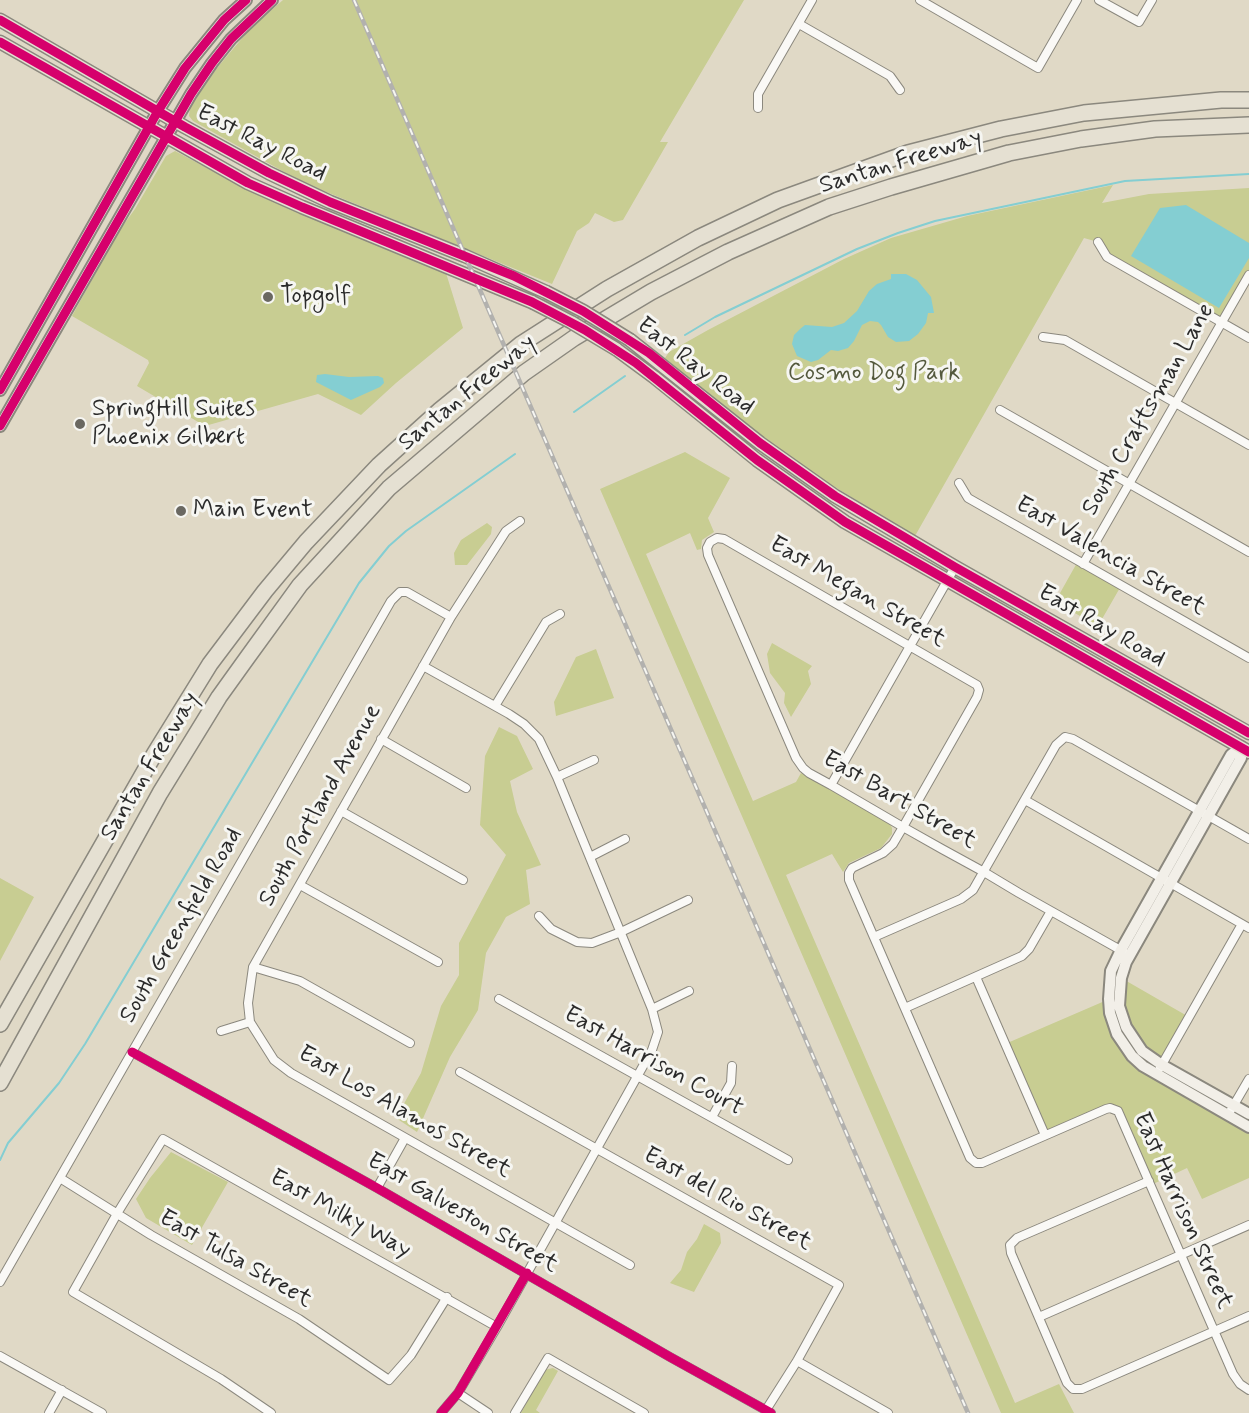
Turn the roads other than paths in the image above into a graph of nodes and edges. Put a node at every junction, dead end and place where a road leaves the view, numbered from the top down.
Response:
1 (246, 0) edge
2 (272, 0) edge
3 (812, 0) edge
4 (921, 0) edge
5 (1077, 0) edge
6 (1099, 0) edge
7 (1152, 0) edge
8 (0, 20) edge
9 (798, 24) junction
10 (0, 33) edge
11 (27, 35) junction
12 (0, 42) edge
13 (900, 90) dead end
14 (1249, 100) edge
15 (758, 108) dead end
16 (158, 111) junction
17 (175, 121) junction
18 (1249, 124) edge
19 (150, 127) junction
20 (166, 137) junction
21 (1098, 242) dead end
22 (1249, 275) edge
23 (52, 298) junction
24 (69, 308) junction
25 (1222, 322) junction
26 (1043, 337) dead end
27 (1249, 338) edge
28 (0, 390) edge
29 (1176, 403) junction
30 (1000, 410) dead end
31 (0, 426) edge
32 (1249, 445) edge
33 (959, 483) dead end
34 (1130, 484) junction
35 (520, 521) dead end
36 (711, 541) joint
37 (1249, 552) edge
38 (1083, 564) junction
39 (955, 567) junction
40 (947, 580) junction
41 (560, 614) dead end
42 (451, 617) junction
43 (911, 646) junction
44 (1249, 658) edge
45 (423, 666) junction
46 (495, 706) junction
47 (381, 739) junction
48 (1247, 740) edge
49 (594, 760) dead end
50 (557, 777) junction
51 (831, 785) junction
52 (466, 788) dead end
53 (1025, 800) junction
54 (341, 811) junction
55 (1204, 813) junction
56 (903, 826) junction
57 (625, 839) dead end
58 (1249, 839) edge
59 (590, 857) junction
60 (984, 872) junction
61 (463, 880) dead end
62 (1166, 881) junction
63 (300, 885) junction
64 (688, 900) dead end
65 (1051, 911) junction
66 (539, 916) dead end
67 (1245, 926) edge
68 (621, 932) junction
69 (874, 937) junction
70 (1125, 953) junction
71 (438, 962) dead end
72 (253, 967) junction
73 (976, 977) junction
74 (689, 991) dead end
75 (499, 999) dead end
76 (905, 1008) junction
77 (652, 1009) junction
78 (250, 1022) junction
79 (0, 1024) edge
80 (221, 1031) dead end
81 (410, 1043) dead end
82 (132, 1052) junction
83 (732, 1066) dead end
84 (460, 1072) dead end
85 (1159, 1072) junction
86 (637, 1074) junction
87 (1249, 1079) edge
88 (0, 1083) edge
89 (1231, 1110) junction
90 (1249, 1114) edge
91 (712, 1117) junction
92 (1249, 1127) edge
93 (1045, 1136) junction
94 (405, 1138) junction
95 (596, 1149) junction
96 (788, 1160) dead end
97 (60, 1178) junction
98 (1149, 1180) junction
99 (377, 1188) junction
100 (118, 1212) junction
101 (555, 1222) junction
102 (1249, 1225) edge
103 (1181, 1255) junction
104 (630, 1265) dead end
105 (527, 1274) junction
106 (0, 1282) edge
107 (447, 1297) junction
108 (1249, 1316) edge
109 (1038, 1317) junction
110 (497, 1327) junction
111 (1214, 1331) junction
112 (0, 1356) edge
113 (797, 1361) junction
114 (62, 1390) junction
115 (1249, 1390) edge
116 (458, 1392) junction
117 (769, 1412) edge
118 (49, 1413) edge
119 (102, 1413) edge
120 (271, 1413) edge
121 (441, 1413) edge
122 (488, 1413) edge
123 (515, 1413) edge
124 (644, 1413) edge
125 (888, 1413) edge

1 - 16 main road
2 - 17 main road
3 - 9 street
4 - 5 street
6 - 7 street
8 - 11 main road, East Ray Road
9 - 13 street
9 - 15 street
10 - 11 main road
11 - 16 main road, East Ray Road
12 - 19 main road, East Ray Road
14 - 79 highway, Santan Freeway
16 - 17 main road, East Ray Road
16 - 19 main road
17 - 20 main road
17 - 39 main road, East Ray Road, bridge
18 - 88 highway, Santan Freeway
19 - 20 main road, East Ray Road
19 - 23 main road
20 - 24 main road
20 - 40 main road, East Ray Road, bridge
21 - 25 street
22 - 25 street, South Craftsman Lane
23 - 24 main road
23 - 28 main road
24 - 31 main road
25 - 27 street
25 - 29 street, South Craftsman Lane
26 - 29 street
29 - 32 street
29 - 34 street, South Craftsman Lane
30 - 34 street
33 - 38 street, East Valencia Street
34 - 37 street
34 - 38 street, South Craftsman Lane
35 - 42 street, South Portland Avenue
36 - 43 street, East Megan Street
36 - 51 street, East Bart Street
38 - 44 street, East Valencia Street
39 - 40 street
39 - 48 main road, East Ray Road
40 - 43 street
40 - 48 main road, East Ray Road
41 - 46 street
42 - 45 street, South Portland Avenue
42 - 82 street, South Greenfield Road
43 - 51 street
43 - 56 street, East Megan Street
45 - 46 street
45 - 47 street, South Portland Avenue
46 - 50 street
47 - 52 street
47 - 54 street, South Portland Avenue
48 - 55 main road
49 - 50 street
50 - 59 street
51 - 56 street, East Bart Street
53 - 55 street
53 - 60 street
53 - 62 street
54 - 61 street
54 - 63 street, South Portland Avenue
55 - 58 street
55 - 62 main road
56 - 60 street, East Bart Street
56 - 69 street
57 - 59 street
59 - 68 street
60 - 65 street, East Bart Street
60 - 69 street
62 - 67 street
62 - 70 main road
63 - 71 street
63 - 72 street, South Portland Avenue
64 - 68 street
65 - 70 street, East Bart Street
65 - 73 street
66 - 68 street
67 - 85 street
68 - 77 street
69 - 76 street
70 - 85 main road
72 - 78 street, South Portland Avenue
72 - 81 street
73 - 76 street
73 - 93 street
74 - 77 street
75 - 86 street, East Harrison Court
76 - 93 street
77 - 86 street
78 - 80 street
78 - 94 street, East Los Alamos Street
82 - 97 street, South Greenfield Road
82 - 99 street, East Galveston Street
83 - 91 street
84 - 95 street, East del Rio Street
85 - 89 main road
86 - 91 street, East Harrison Court
86 - 95 street
87 - 89 street
89 - 90 main road
89 - 92 main road
91 - 96 street, East Harrison Court
93 - 98 street, East Harrison Street
94 - 99 street
94 - 101 street, East Los Alamos Street
95 - 101 street
95 - 113 street, East del Rio Street
97 - 100 street, East Tulsa Street
97 - 106 street, South Greenfield Road
98 - 103 street, East Harrison Street
98 - 109 street
99 - 105 street, East Galveston Street
100 - 107 street, East Milky Way
100 - 107 street, East Tulsa Street
100 - 120 street
101 - 104 street, East Los Alamos Street
101 - 105 street
102 - 103 street
103 - 109 street
103 - 111 street, East Harrison Street
105 - 110 street
105 - 117 street, East Galveston Street
107 - 110 street, East Milky Way
108 - 111 street
109 - 111 street
110 - 116 street
111 - 115 street, East Harrison Street
112 - 114 street
113 - 117 street
113 - 125 street
114 - 118 street
114 - 119 street
116 - 121 street
116 - 122 street
123 - 124 street

